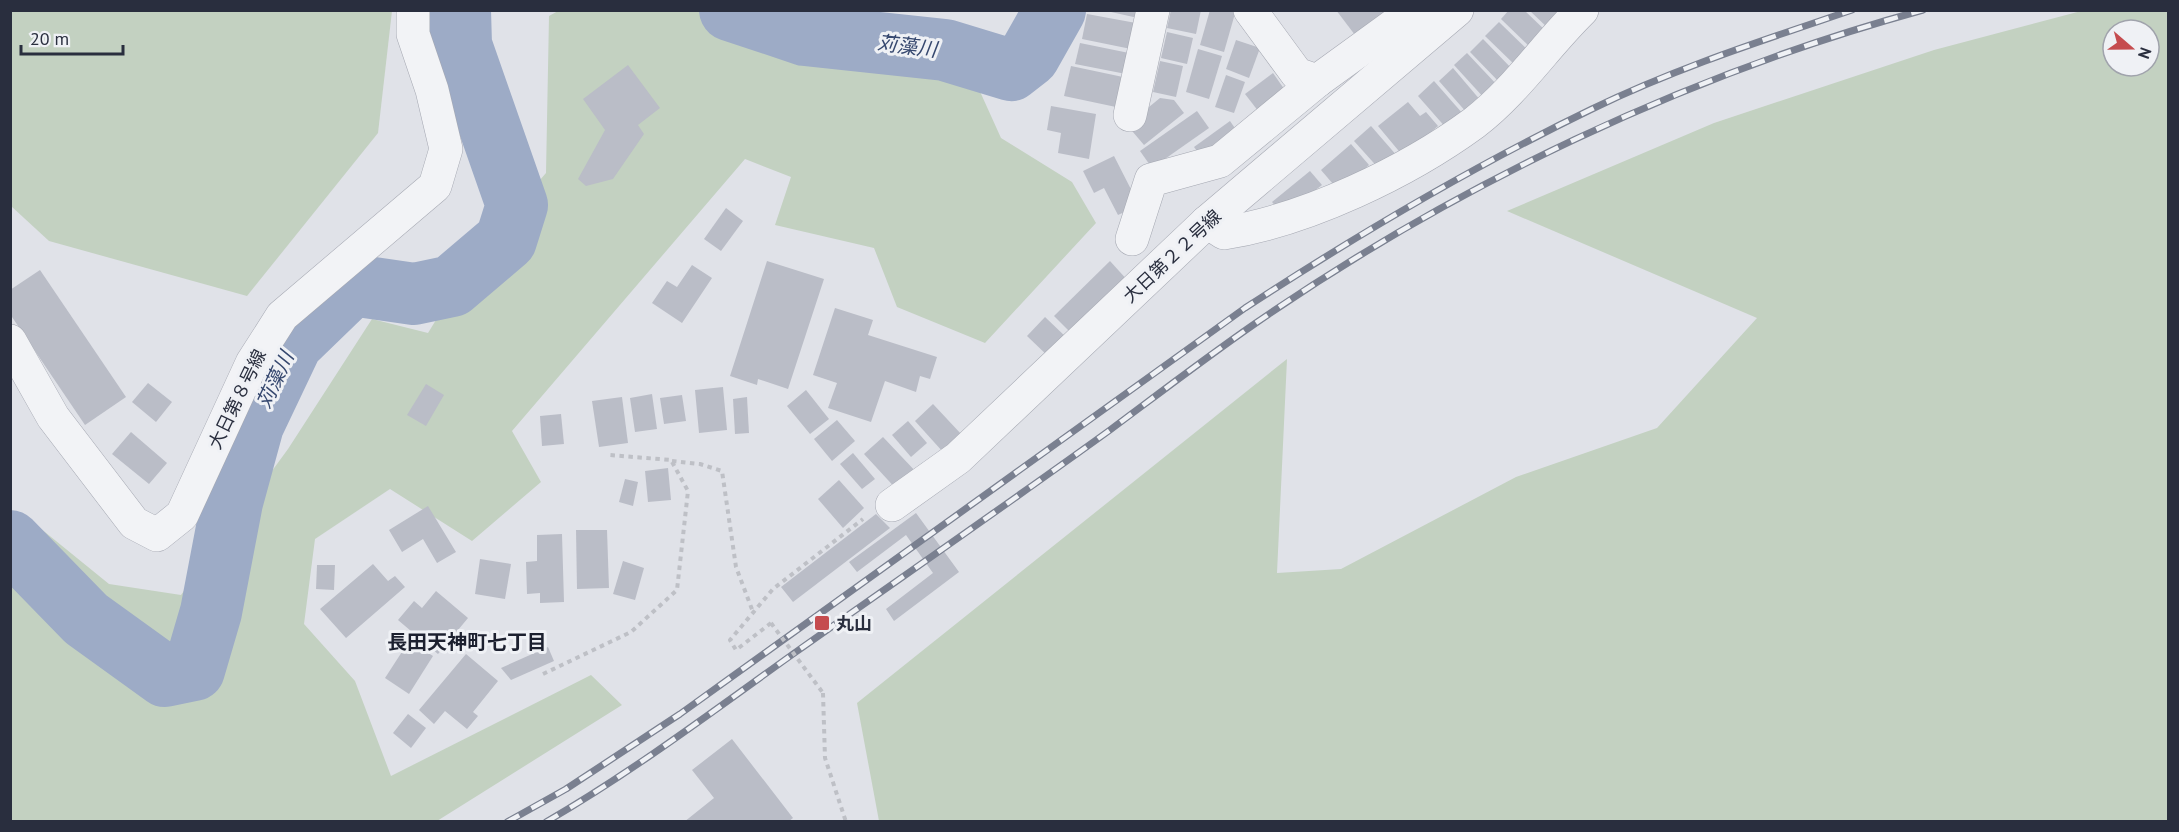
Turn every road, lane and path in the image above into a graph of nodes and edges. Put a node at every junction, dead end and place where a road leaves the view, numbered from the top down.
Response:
1 (413, 10) edge
2 (1153, 10) edge
3 (1250, 10) edge
4 (1415, 10) edge
5 (1457, 10) edge
6 (1582, 10) edge
7 (1317, 81) junction
8 (1130, 115) dead end
9 (1207, 222) junction
10 (1132, 239) dead end
11 (10, 341) edge
12 (609, 455) dead end
13 (671, 460) junction
14 (892, 505) joint
15 (753, 612) junction
16 (543, 674) dead end
17 (846, 822) edge

1 - 11 street, 大日第８号線
2 - 8 street
3 - 7 street
4 - 7 street
5 - 9 street, 大日第２２号線
6 - 9 street
7 - 10 street
9 - 14 street, 大日第２２号線
12 - 13 path
13 - 15 path
13 - 16 path
14 - 15 path
15 - 17 path, bridge

